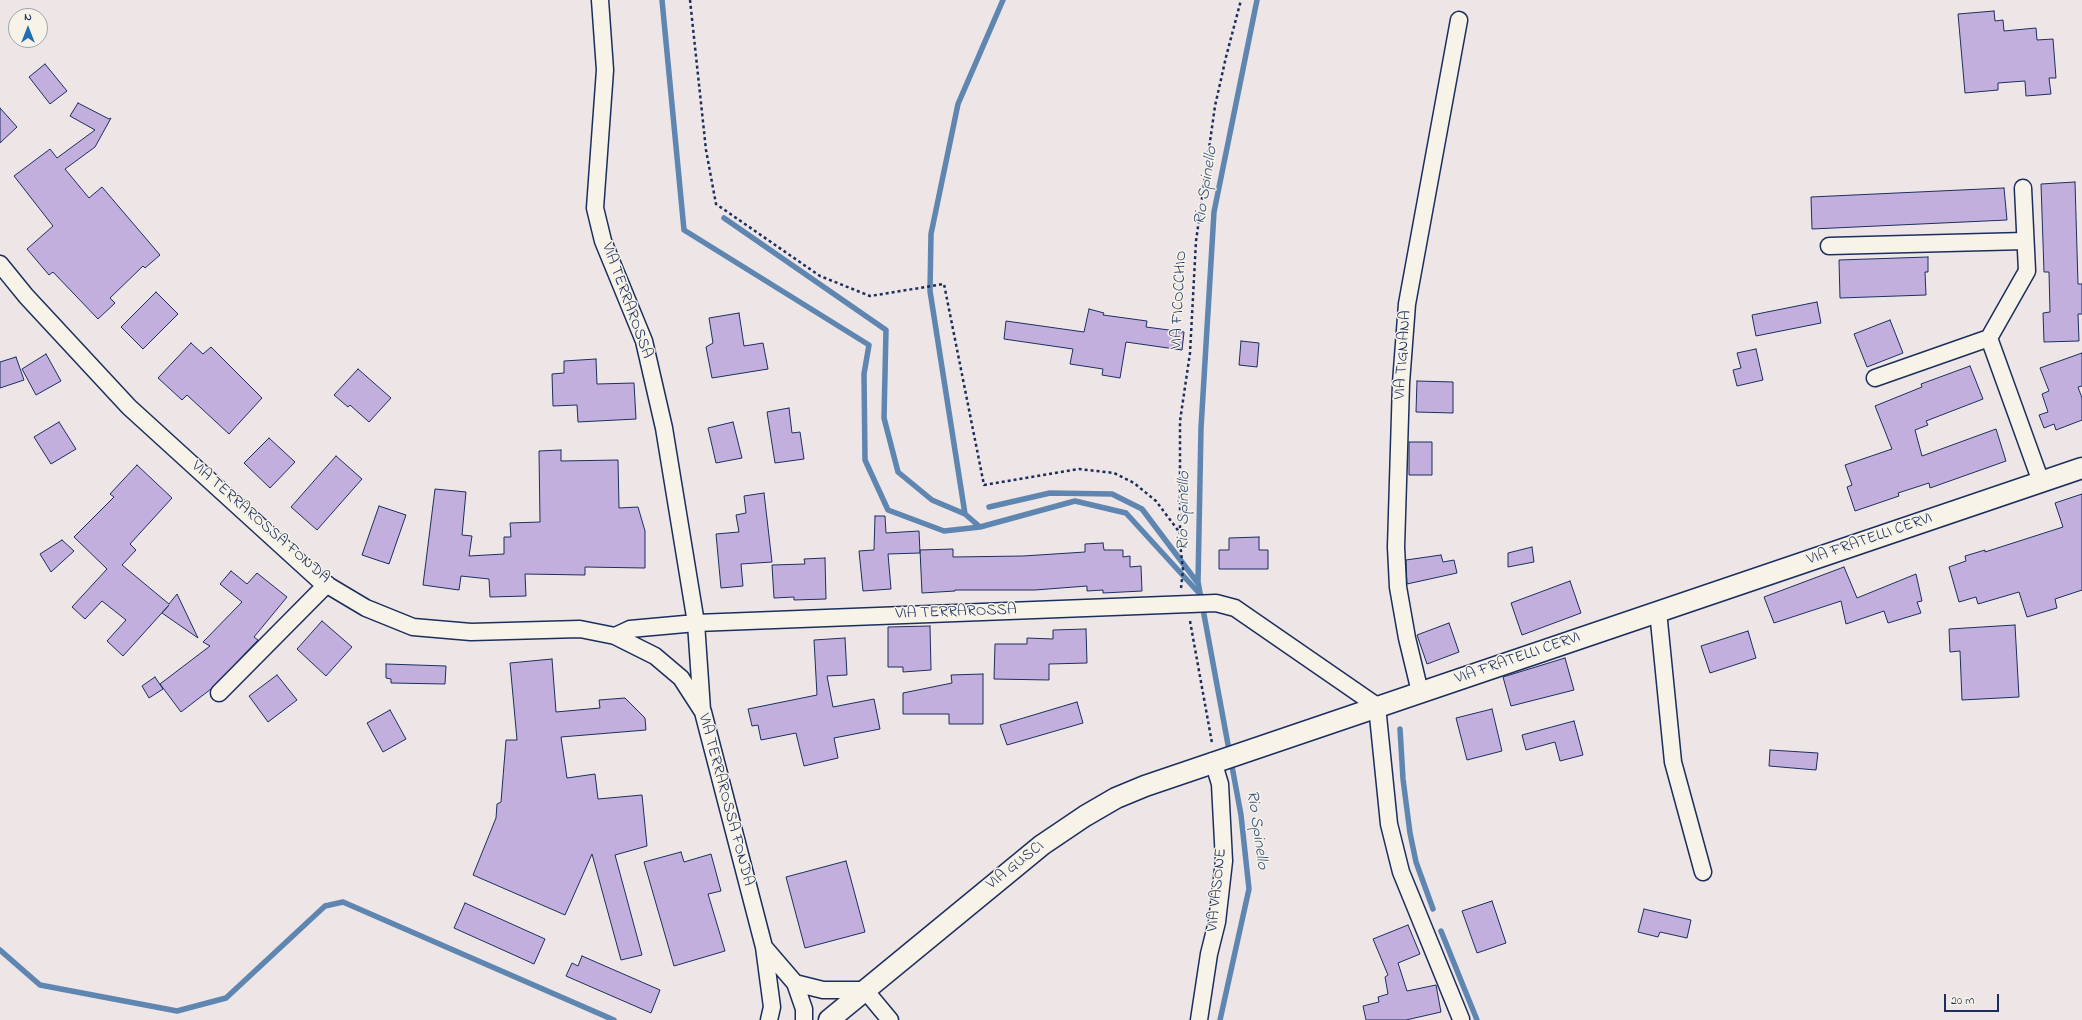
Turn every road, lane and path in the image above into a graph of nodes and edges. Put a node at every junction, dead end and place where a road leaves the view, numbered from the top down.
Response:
1 (600, 0) edge
2 (690, 0) edge
3 (1241, 0) edge
4 (1459, 20) dead end
5 (2023, 188) dead end
6 (2025, 241) junction
7 (1828, 246) dead end
8 (0, 264) edge
9 (1989, 338) junction
10 (1875, 378) dead end
11 (2082, 468) edge
12 (2042, 482) junction
13 (1180, 533) junction
14 (327, 584) junction
15 (1188, 604) junction
16 (1658, 611) junction
17 (696, 623) junction
18 (615, 636) junction
19 (1420, 692) junction
20 (219, 693) dead end
21 (1377, 706) junction
22 (703, 712) junction
23 (1222, 759) junction
24 (1703, 872) dead end
25 (764, 947) junction
26 (795, 983) junction
27 (865, 990) junction
28 (774, 1016) edge
29 (1461, 1019) dead end
30 (804, 1020) edge
31 (829, 1020) edge
32 (890, 1020) edge
33 (1199, 1020) edge

1 - 17 street, VIA TERRAROSSA
2 - 13 path
3 - 13 path, VIA FICOCCHIO
4 - 19 street, VIA TIGNANA
5 - 6 street
6 - 7 street
6 - 9 street
8 - 14 street, VIA TERRAROSSA FONDA
9 - 10 street
9 - 12 street
11 - 12 street, VIA FRATELLI CERVI
12 - 16 street, VIA FRATELLI CERVI
13 - 15 path, VIA FICOCCHIO
14 - 18 street, VIA TERRAROSSA FONDA
14 - 20 street
15 - 17 street, VIA TERRAROSSA
15 - 21 street, VIA TERRAROSSA
15 - 23 path
16 - 19 street, VIA FRATELLI CERVI
16 - 24 street
17 - 18 street, VIA TERRAROSSA
17 - 22 street, VIA TERRAROSSA
18 - 22 street, VIA TERRAROSSA FONDA
19 - 21 street, VIA FRATELLI CERVI
21 - 23 street, VIA FRATELLI CERVI
21 - 29 street
22 - 25 street, VIA TERRAROSSA FONDA
23 - 27 street, VIA GUSCI
23 - 33 street, VIA VASONE
25 - 26 street
25 - 28 street, VIA TERRAROSSA FONDA
26 - 27 street
26 - 30 street
27 - 31 street, VIA GUSCI
27 - 32 street

